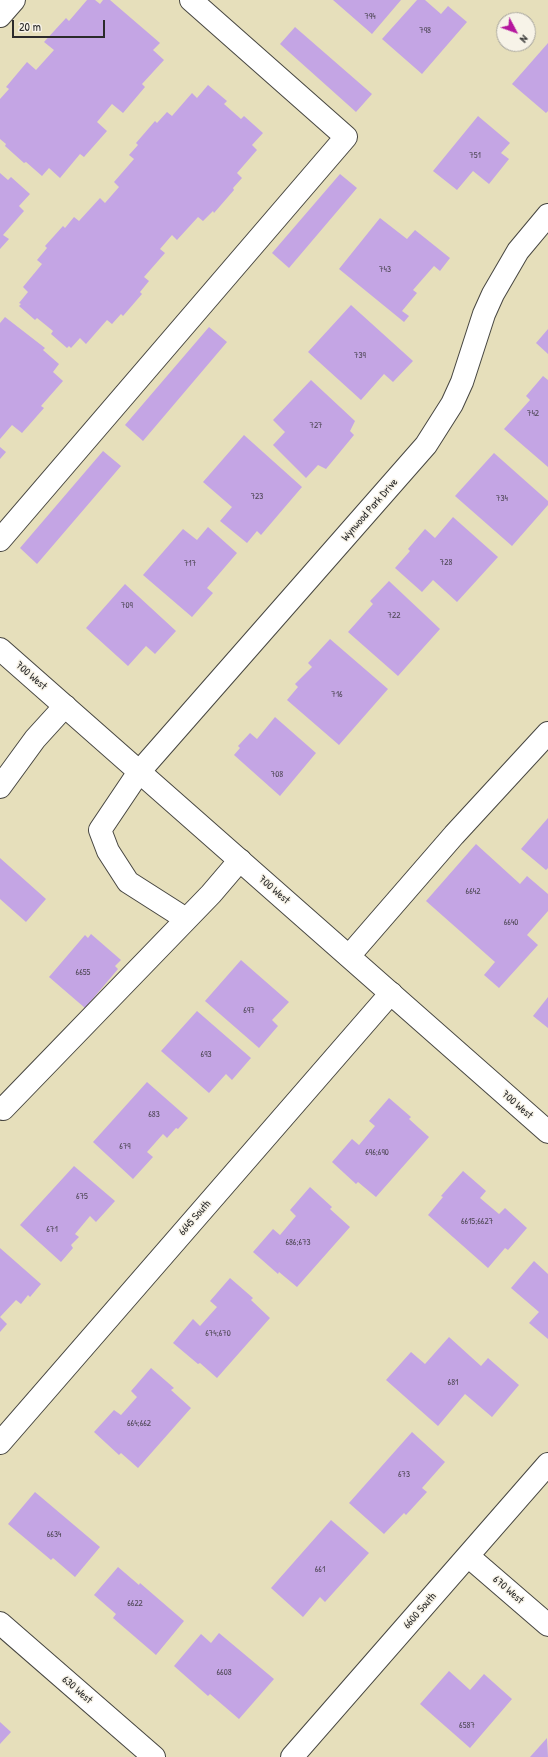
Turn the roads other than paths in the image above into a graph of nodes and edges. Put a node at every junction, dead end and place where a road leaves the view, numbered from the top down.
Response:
1 (14, 0) edge
2 (191, 0) edge
3 (0, 16) edge
4 (548, 215) edge
5 (0, 540) edge
6 (0, 649) edge
7 (65, 706) junction
8 (548, 733) edge
9 (139, 772) junction
10 (0, 787) edge
11 (240, 860) junction
12 (186, 919) junction
13 (349, 956) junction
14 (391, 993) junction
15 (3, 1109) dead end
16 (548, 1132) edge
17 (0, 1444) edge
18 (548, 1464) edge
19 (468, 1556) junction
20 (0, 1623) edge
21 (548, 1625) edge
22 (154, 1757) edge
23 (292, 1757) edge

1 - 3 street
2 - 5 street
4 - 9 street, Wynwood Park Drive
6 - 7 street, 700 West
7 - 9 street, 700 West
7 - 10 street
8 - 13 street
9 - 11 street, 700 West
9 - 12 street, Wynwood Park Drive
11 - 12 street
11 - 13 street, 700 West
12 - 15 street
13 - 14 street, 700 West
14 - 16 street, 700 West
14 - 17 street, 6645 South
18 - 19 street, 6600 South
19 - 21 street, 670 West
19 - 23 street, 6600 South
20 - 22 street, 630 West

